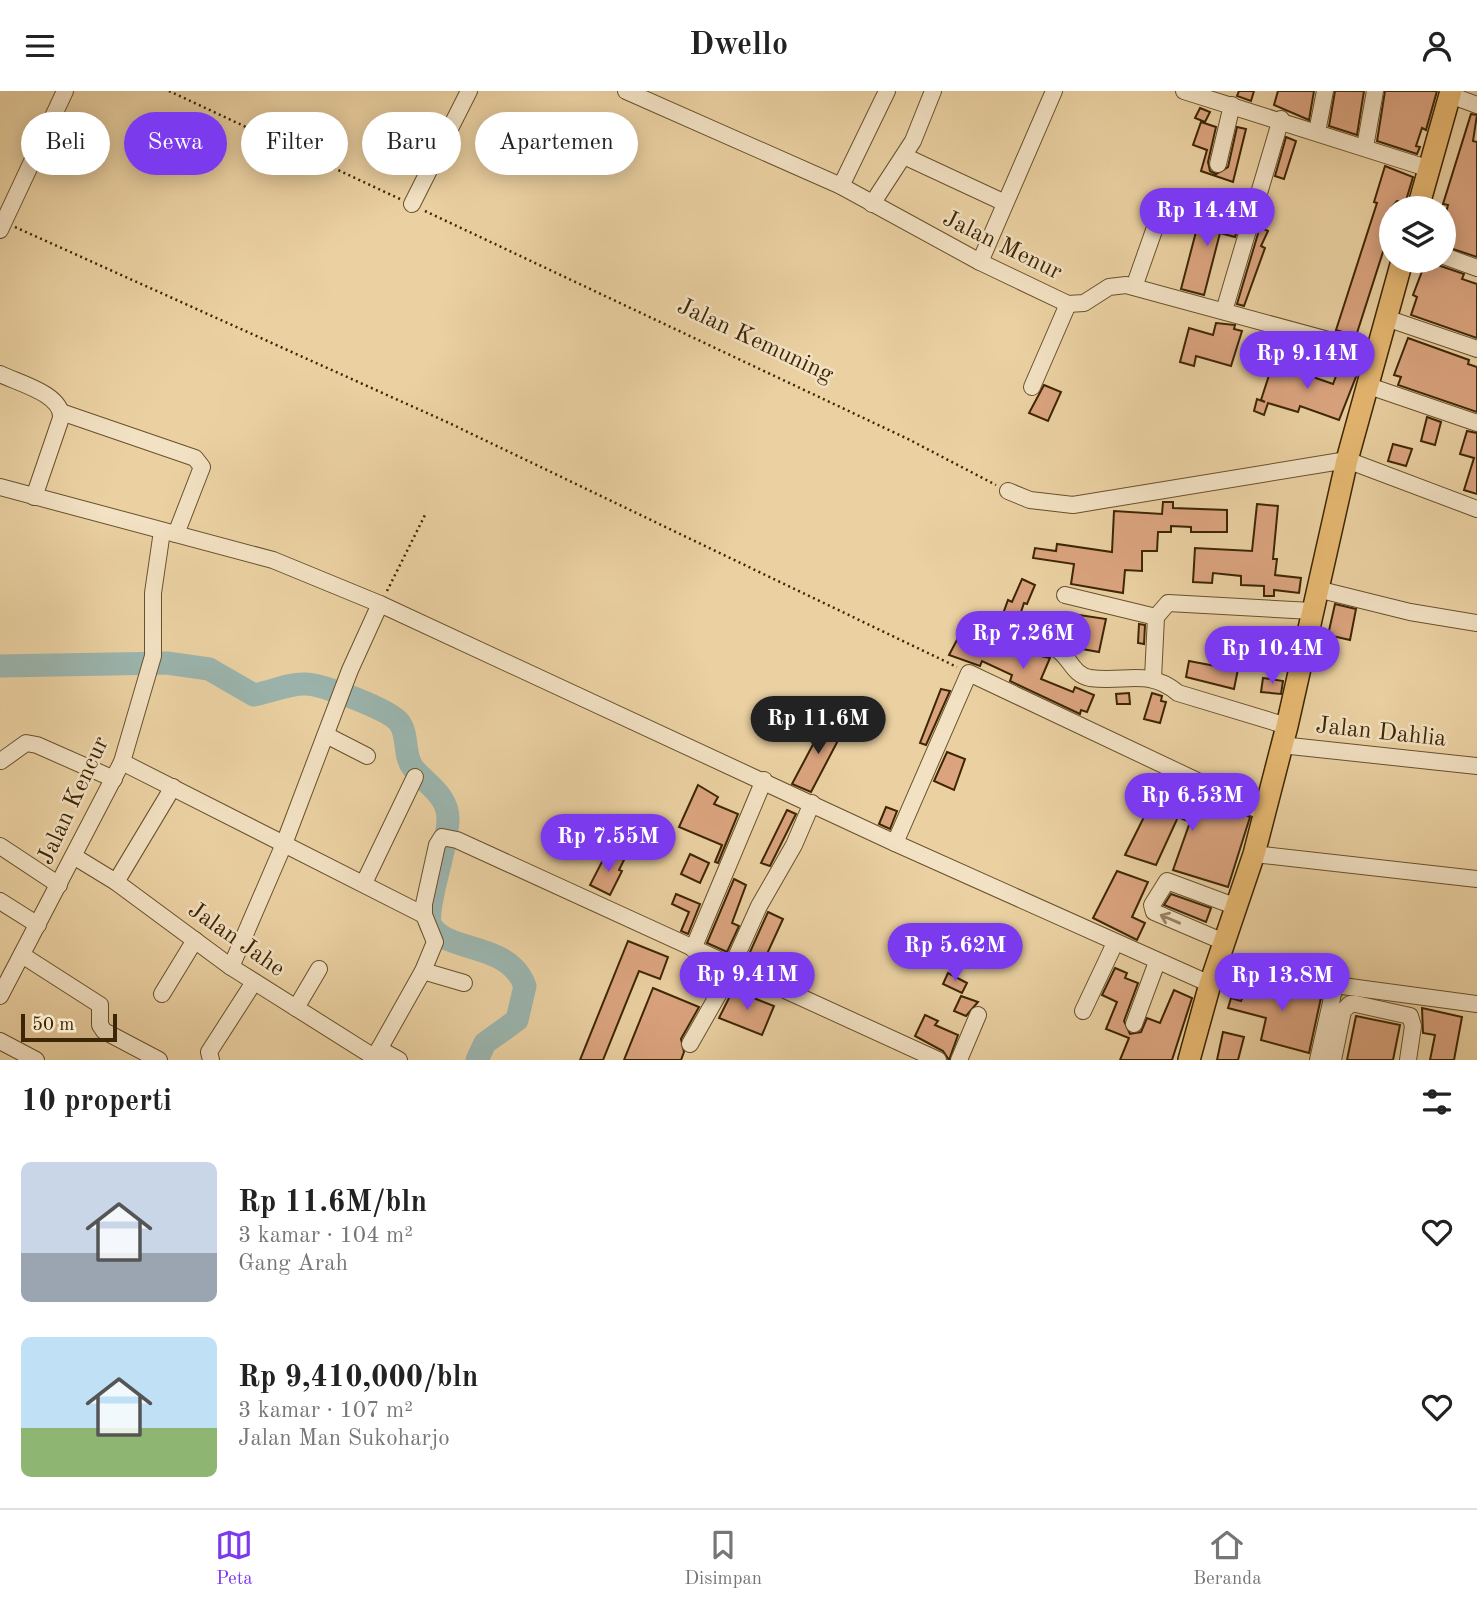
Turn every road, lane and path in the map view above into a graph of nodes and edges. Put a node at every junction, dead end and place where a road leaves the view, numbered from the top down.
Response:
1 (65, 91) edge
2 (169, 91) edge
3 (469, 91) edge
4 (626, 91) edge
5 (887, 91) edge
6 (933, 91) edge
7 (1054, 91) edge
8 (1184, 91) edge
9 (1325, 91) edge
10 (1375, 91) edge
11 (1451, 93) edge
12 (1225, 99) edge
13 (1477, 105) edge
14 (1281, 119) junction
15 (1317, 132) junction
16 (1365, 147) junction
17 (904, 156) junction
18 (1218, 163) dead end
19 (1430, 169) junction
20 (841, 186) junction
21 (1422, 196) edge
22 (1005, 203) junction
23 (411, 204) junction
24 (872, 204) junction
25 (1158, 219) dead end
26 (2, 226) edge
27 (1456, 260) edge
28 (980, 263) junction
29 (1477, 268) edge
30 (1399, 273) edge
31 (1134, 287) junction
32 (1068, 304) junction
33 (1224, 311) junction
34 (1386, 318) junction
35 (1477, 348) edge
36 (1376, 353) junction
37 (0, 374) edge
38 (1366, 385) junction
39 (1032, 387) dead end
40 (61, 412) junction
41 (1477, 423) edge
42 (1347, 460) junction
43 (0, 487) edge
44 (1008, 491) joint
45 (34, 497) junction
46 (1477, 509) edge
47 (426, 513) dead end
48 (169, 532) junction
49 (1317, 589) junction
50 (1065, 595) dead end
51 (380, 604) junction
52 (1312, 611) junction
53 (1156, 617) junction
54 (1477, 623) edge
55 (1037, 645) dead end
56 (970, 673) junction
57 (1153, 678) junction
58 (326, 736) junction
59 (1284, 736) junction
60 (367, 756) dead end
61 (1, 761) edge
62 (122, 762) junction
63 (1477, 765) edge
64 (415, 777) dead end
65 (114, 779) junction
66 (764, 781) junction
67 (173, 787) junction
68 (812, 803) junction
69 (1265, 813) junction
70 (895, 843) junction
71 (284, 844) junction
72 (0, 846) edge
73 (1254, 854) junction
74 (75, 857) junction
75 (1477, 880) edge
76 (116, 882) junction
77 (364, 883) junction
78 (59, 885) junction
79 (0, 901) edge
80 (1237, 907) junction
81 (424, 915) junction
82 (38, 925) junction
83 (195, 940) junction
84 (1224, 942) junction
85 (1115, 943) junction
86 (693, 949) junction
87 (22, 955) junction
88 (1157, 962) junction
89 (231, 967) junction
90 (733, 967) junction
91 (319, 968) dead end
92 (424, 971) junction
93 (1214, 973) junction
94 (254, 982) junction
95 (464, 983) dead end
96 (1335, 985) junction
97 (162, 994) dead end
98 (0, 996) edge
99 (1477, 1004) edge
100 (296, 1008) junction
101 (1083, 1010) dead end
102 (978, 1015) dead end
103 (1134, 1024) dead end
104 (0, 1041) edge
105 (690, 1044) dead end
106 (377, 1052) edge
107 (920, 1057) edge
108 (36, 1060) edge
109 (159, 1060) edge
110 (211, 1060) edge
111 (399, 1060) edge
112 (938, 1060) edge
113 (959, 1060) edge
114 (1189, 1060) edge
115 (1318, 1060) edge
116 (1333, 1060) edge
117 (1408, 1060) edge

1 - 26 street
2 - 23 path, Jalan Kemuning
3 - 23 street
4 - 20 street, Jalan Menur
5 - 20 street
6 - 17 street
7 - 22 street
8 - 12 street
9 - 15 street
10 - 16 street
11 - 13 street
11 - 19 main road
12 - 14 street
12 - 18 street
14 - 15 street
14 - 33 street
15 - 16 street
16 - 19 street
17 - 22 street
17 - 24 street
19 - 21 main road
20 - 24 street, Jalan Menur
22 - 28 street
23 - 44 path, Jalan Kemuning
24 - 28 street, Jalan Menur
25 - 31 street
26 - 56 path
27 - 29 street
28 - 32 street, Jalan Menur
30 - 34 main road
31 - 32 street, Jalan Menur
31 - 33 street, Jalan Menur
32 - 39 street
33 - 36 street, Jalan Menur
34 - 35 street
34 - 36 main road
36 - 38 main road
37 - 40 street
38 - 41 street
38 - 42 main road
40 - 45 street
40 - 48 street, Jalan Kencur
42 - 44 street
42 - 46 street
42 - 49 main road
43 - 45 street
45 - 48 street
47 - 51 path
48 - 51 street
48 - 62 street, Jalan Kencur
49 - 52 main road
49 - 54 street
50 - 53 street
51 - 58 street
51 - 66 street
52 - 53 street
52 - 59 main road
53 - 57 street
55 - 57 street
56 - 69 street
56 - 70 street
57 - 59 street, Jalan Dahlia
58 - 60 street
58 - 71 street
59 - 63 street, Jalan Dahlia
59 - 69 main road
61 - 65 street
62 - 65 street, Jalan Kencur
62 - 67 street
64 - 77 street
65 - 74 street, Jalan Kencur
66 - 68 street
66 - 86 street
67 - 71 street
67 - 76 street
68 - 70 street
68 - 90 street
69 - 73 main road
70 - 85 street
71 - 77 street
71 - 89 street
72 - 78 street
73 - 75 street
73 - 80 main road
74 - 76 street, Jalan Jahe
74 - 78 street, Jalan Kencur
76 - 83 street, Jalan Jahe
77 - 81 street
78 - 82 street, Jalan Kencur
79 - 82 street
80 - 84 main road
84 -> 80 street
81 - 86 street
81 - 92 street
82 - 87 street, Jalan Kencur
83 - 89 street, Jalan Jahe
83 - 97 street
84 - 93 main road
85 - 88 street
85 - 101 street
86 - 90 street
87 - 98 street, Jalan Kencur
87 - 109 street
88 - 93 street
88 - 103 street
89 - 94 street, Jalan Jahe
90 - 105 street
90 - 107 street
91 - 100 street
92 - 95 street
92 - 106 street
93 - 96 street
93 - 114 main road
94 - 100 street, Jalan Jahe
94 - 110 street
96 - 99 street
96 - 115 street
100 - 106 street, Jalan Jahe
102 - 113 street
104 - 108 street
106 - 111 street, Jalan Jahe
107 - 112 street
116 - 117 street

